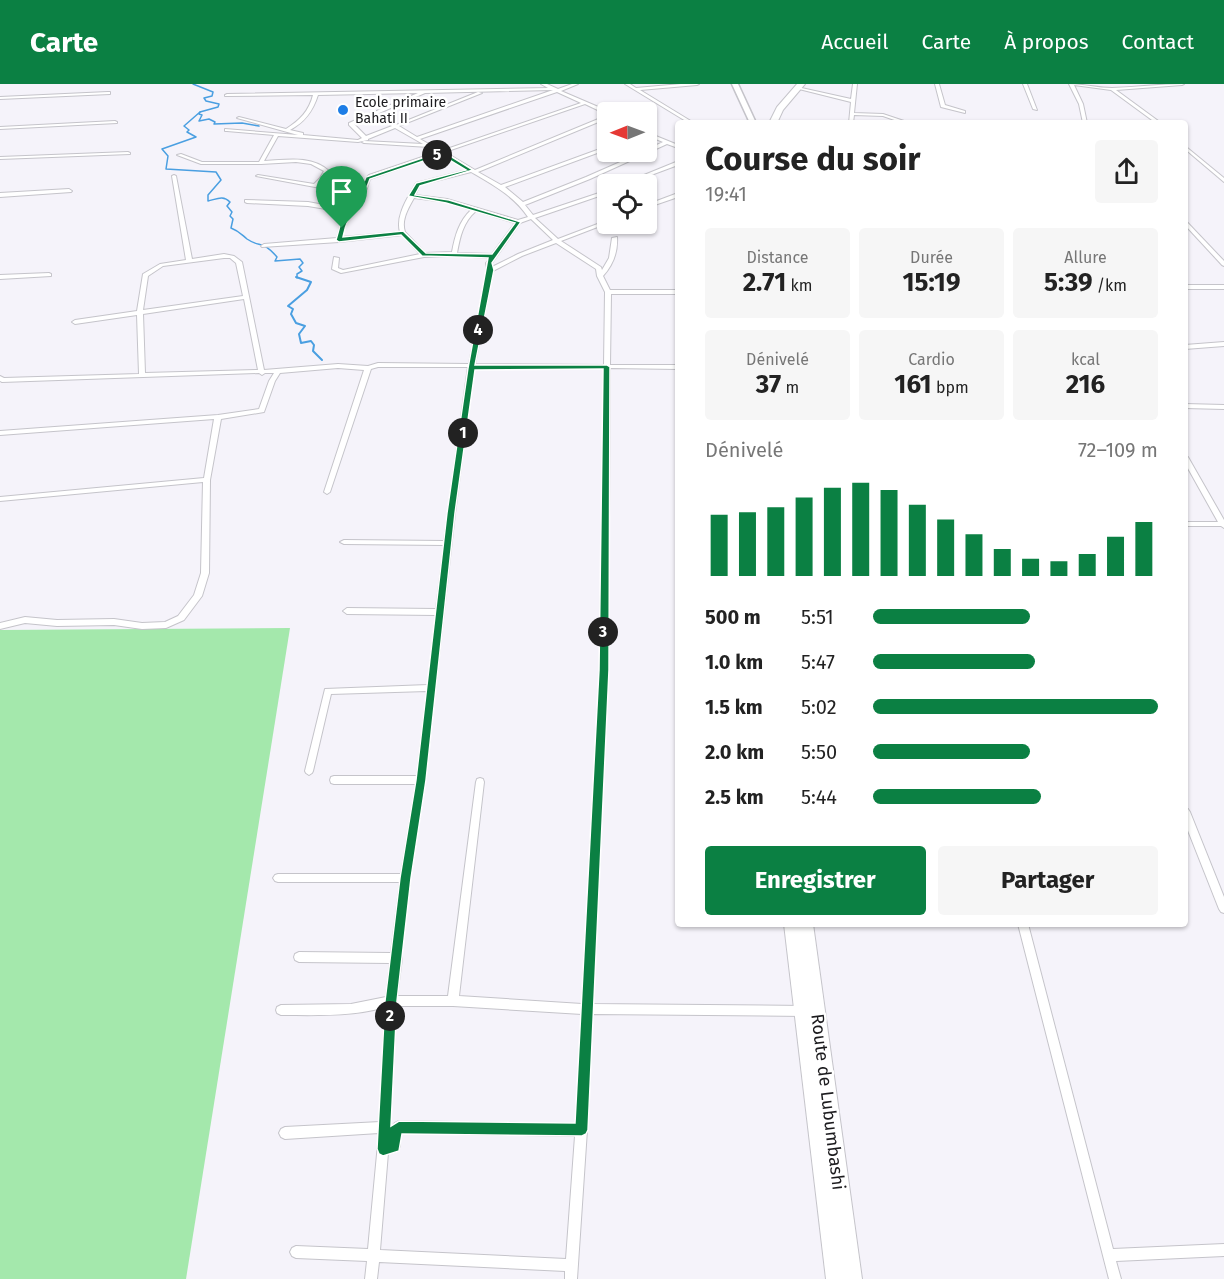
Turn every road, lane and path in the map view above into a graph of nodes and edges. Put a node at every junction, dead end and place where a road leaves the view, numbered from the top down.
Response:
1 (543, 84) edge
2 (576, 84) edge
3 (627, 84) edge
4 (698, 84) edge
5 (735, 84) edge
6 (855, 84) edge
7 (937, 84) edge
8 (1025, 84) edge
9 (1073, 84) edge
10 (1182, 84) edge
11 (799, 86) edge
12 (556, 89) junction
13 (636, 89) junction
14 (1112, 89) junction
15 (426, 91) junction
16 (486, 91) junction
17 (108, 93) dead end
18 (316, 93) junction
19 (227, 95) dead end
20 (0, 98) edge
21 (852, 101) junction
22 (585, 103) junction
23 (597, 109) edge
24 (1035, 109) dead end
25 (963, 112) dead end
26 (852, 114) junction
27 (376, 115) junction
28 (239, 118) dead end
29 (597, 120) edge
30 (687, 120) edge
31 (752, 120) edge
32 (774, 120) edge
33 (851, 120) edge
34 (899, 120) edge
35 (1084, 120) edge
36 (1155, 120) edge
37 (115, 122) dead end
38 (396, 125) junction
39 (0, 128) edge
40 (288, 129) junction
41 (227, 130) dead end
42 (276, 135) junction
43 (307, 137) junction
44 (418, 138) junction
45 (657, 138) edge
46 (366, 139) junction
47 (358, 141) junction
48 (668, 142) junction
49 (430, 146) junction
50 (675, 146) edge
51 (1188, 150) edge
52 (597, 151) edge
53 (128, 153) dead end
54 (442, 153) junction
55 (179, 155) dead end
56 (0, 158) edge
57 (261, 163) junction
58 (675, 164) edge
59 (472, 171) junction
60 (650, 174) edge
61 (174, 176) dead end
62 (258, 176) dead end
63 (1224, 181) edge
64 (316, 184) junction
65 (501, 187) junction
66 (69, 192) dead end
67 (362, 194) junction
68 (0, 195) edge
69 (597, 195) edge
70 (411, 196) junction
71 (675, 196) edge
72 (247, 201) dead end
73 (657, 203) edge
74 (522, 204) junction
75 (474, 210) junction
76 (347, 211) junction
77 (532, 218) junction
78 (518, 222) junction
79 (597, 225) edge
80 (1188, 225) edge
81 (403, 233) junction
82 (615, 238) dead end
83 (339, 240) junction
84 (557, 241) junction
85 (264, 246) dead end
86 (454, 254) junction
87 (424, 255) junction
88 (492, 256) junction
89 (336, 258) dead end
90 (189, 260) junction
91 (1224, 264) edge
92 (490, 270) junction
93 (49, 275) dead end
94 (600, 276) junction
95 (0, 277) edge
96 (1188, 287) edge
97 (1224, 287) edge
98 (675, 291) edge
99 (608, 292) junction
100 (246, 297) junction
101 (140, 312) junction
102 (75, 322) dead end
103 (1224, 344) edge
104 (1188, 347) edge
105 (607, 367) junction
106 (675, 367) edge
107 (368, 368) junction
108 (471, 368) junction
109 (278, 371) junction
110 (262, 373) junction
111 (142, 375) junction
112 (0, 378) edge
113 (1188, 406) edge
114 (1224, 407) edge
115 (218, 417) junction
116 (0, 433) edge
117 (1188, 462) edge
118 (207, 480) junction
119 (327, 492) dead end
120 (0, 499) edge
121 (1188, 524) edge
122 (1224, 525) edge
123 (345, 542) dead end
124 (448, 543) junction
125 (347, 611) dead end
126 (440, 612) junction
127 (0, 626) edge
128 (431, 688) junction
129 (309, 771) dead end
130 (334, 780) dead end
131 (421, 780) junction
132 (480, 782) dead end
133 (1188, 819) edge
134 (278, 878) dead end
135 (405, 878) junction
136 (1222, 894) edge
137 (1224, 909) edge
138 (793, 927) edge
139 (805, 927) edge
140 (1024, 927) edge
141 (299, 957) dead end
142 (397, 958) junction
143 (391, 1001) junction
144 (453, 1001) junction
145 (586, 1009) junction
146 (281, 1010) dead end
147 (810, 1011) junction
148 (385, 1127) junction
149 (582, 1130) junction
150 (285, 1133) dead end
151 (383, 1149) junction
152 (1224, 1250) edge
153 (296, 1252) dead end
154 (1110, 1255) junction
155 (374, 1256) junction
156 (572, 1265) junction
157 (371, 1279) edge
158 (571, 1279) edge
159 (836, 1279) edge
160 (852, 1279) edge
161 (1114, 1279) edge

1 - 12 street
2 - 12 street
3 - 13 street
4 - 13 street
5 - 31 street
6 - 21 street
7 - 25 street
8 - 24 street
9 - 14 street
9 - 35 street
10 - 14 street
11 - 21 street
11 - 32 highway
12 - 16 street
12 - 22 street
12 - 44 street
13 - 30 street
14 - 36 street
15 - 16 street
15 - 18 street
15 - 27 street
16 - 38 street
17 - 20 street
18 - 19 street
18 - 40 street
21 - 26 street
22 - 23 street
22 - 54 street
26 - 33 street
26 - 34 street
27 - 38 street
27 - 46 street
28 - 40 street
29 - 59 street
37 - 39 street
38 - 44 street
38 - 46 street
40 - 43 street
41 - 42 street
42 - 43 street
42 - 57 street
43 - 47 street
44 - 49 street
45 - 48 street
46 - 47 street
47 - 49 street
48 - 50 street
48 - 74 street
49 - 54 street
51 - 63 street
52 - 65 street
53 - 56 street
54 - 59 street
54 - 67 street
55 - 57 street
57 - 64 street
58 - 60 street
59 - 65 street
59 - 70 street
61 - 90 street
62 - 64 street
64 - 67 street
65 - 74 street
66 - 68 street
67 - 76 street
69 - 77 street
70 - 75 street
70 - 81 street
71 - 73 street
72 - 76 street
74 - 77 street
75 - 78 street
75 - 86 street
76 - 83 street
77 - 78 street
77 - 84 street
78 - 88 street
79 - 84 street
80 - 91 street
81 - 83 street
81 - 87 street
82 - 94 street
83 - 85 street
84 - 92 street
84 - 94 street
86 - 87 street
86 - 88 street
87 - 89 street
88 - 92 street
90 - 100 street
90 - 101 street
92 - 108 street
93 - 95 street
94 - 99 street
96 - 97 street
98 - 99 street
99 - 105 street
100 - 101 street
100 - 110 street
101 - 102 street
101 - 111 street
103 - 104 street
105 - 106 street
105 - 108 street
105 - 145 street
107 - 108 street
107 - 109 street
107 - 119 street
108 - 124 street
109 - 110 street
109 - 115 street
110 - 111 street
111 - 112 street
113 - 114 street
115 - 116 street
115 - 118 street
117 - 122 street
118 - 120 street
118 - 127 street
121 - 122 street
123 - 124 street
124 - 126 street
125 - 126 street
126 - 128 street
128 - 129 street
128 - 131 street
130 - 131 street
131 - 135 street
132 - 144 street
133 - 136 street
134 - 135 street
135 - 142 street
136 - 137 street
138 - 147 highway, Route de Lubumbashi
139 - 147 highway, Route de Lubumbashi
140 - 154 street
141 - 142 street
142 - 143 street
143 - 144 street
143 - 146 street
143 - 148 street
144 - 145 street
145 - 147 street
145 - 149 street
147 - 159 highway, Route de Lubumbashi
147 - 160 highway, Route de Lubumbashi
148 - 150 street
148 - 151 street
149 - 151 street
149 - 156 street
151 - 155 street
152 - 154 street
153 - 155 street
154 - 161 street
155 - 156 street
155 - 157 street
156 - 158 street

